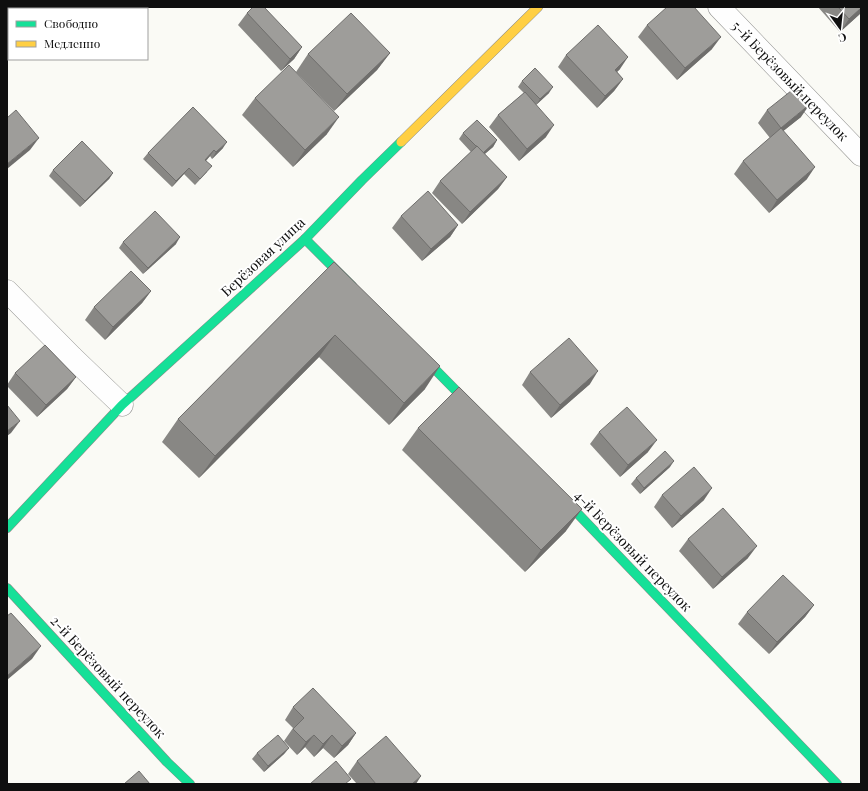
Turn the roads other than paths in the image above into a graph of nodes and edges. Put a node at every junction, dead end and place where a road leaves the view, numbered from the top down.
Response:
1 (538, 7) edge
2 (719, 7) edge
3 (861, 155) edge
4 (305, 239) junction
5 (7, 291) edge
6 (360, 295) edge
7 (411, 345) edge
8 (122, 405) junction
9 (483, 418) edge
10 (550, 486) edge
11 (7, 528) edge
12 (7, 588) edge
13 (190, 784) edge
14 (837, 784) edge

1 - 4 street, Берёзовая улица
2 - 3 street, 5-й Берёзовый переулок
4 - 6 street
4 - 8 street, Берёзовая улица
5 - 8 street
7 - 9 street
8 - 11 street, Берёзовая улица
10 - 14 street, 4-й Берёзовый переулок
12 - 13 street, 2-й Берёзовый переулок

